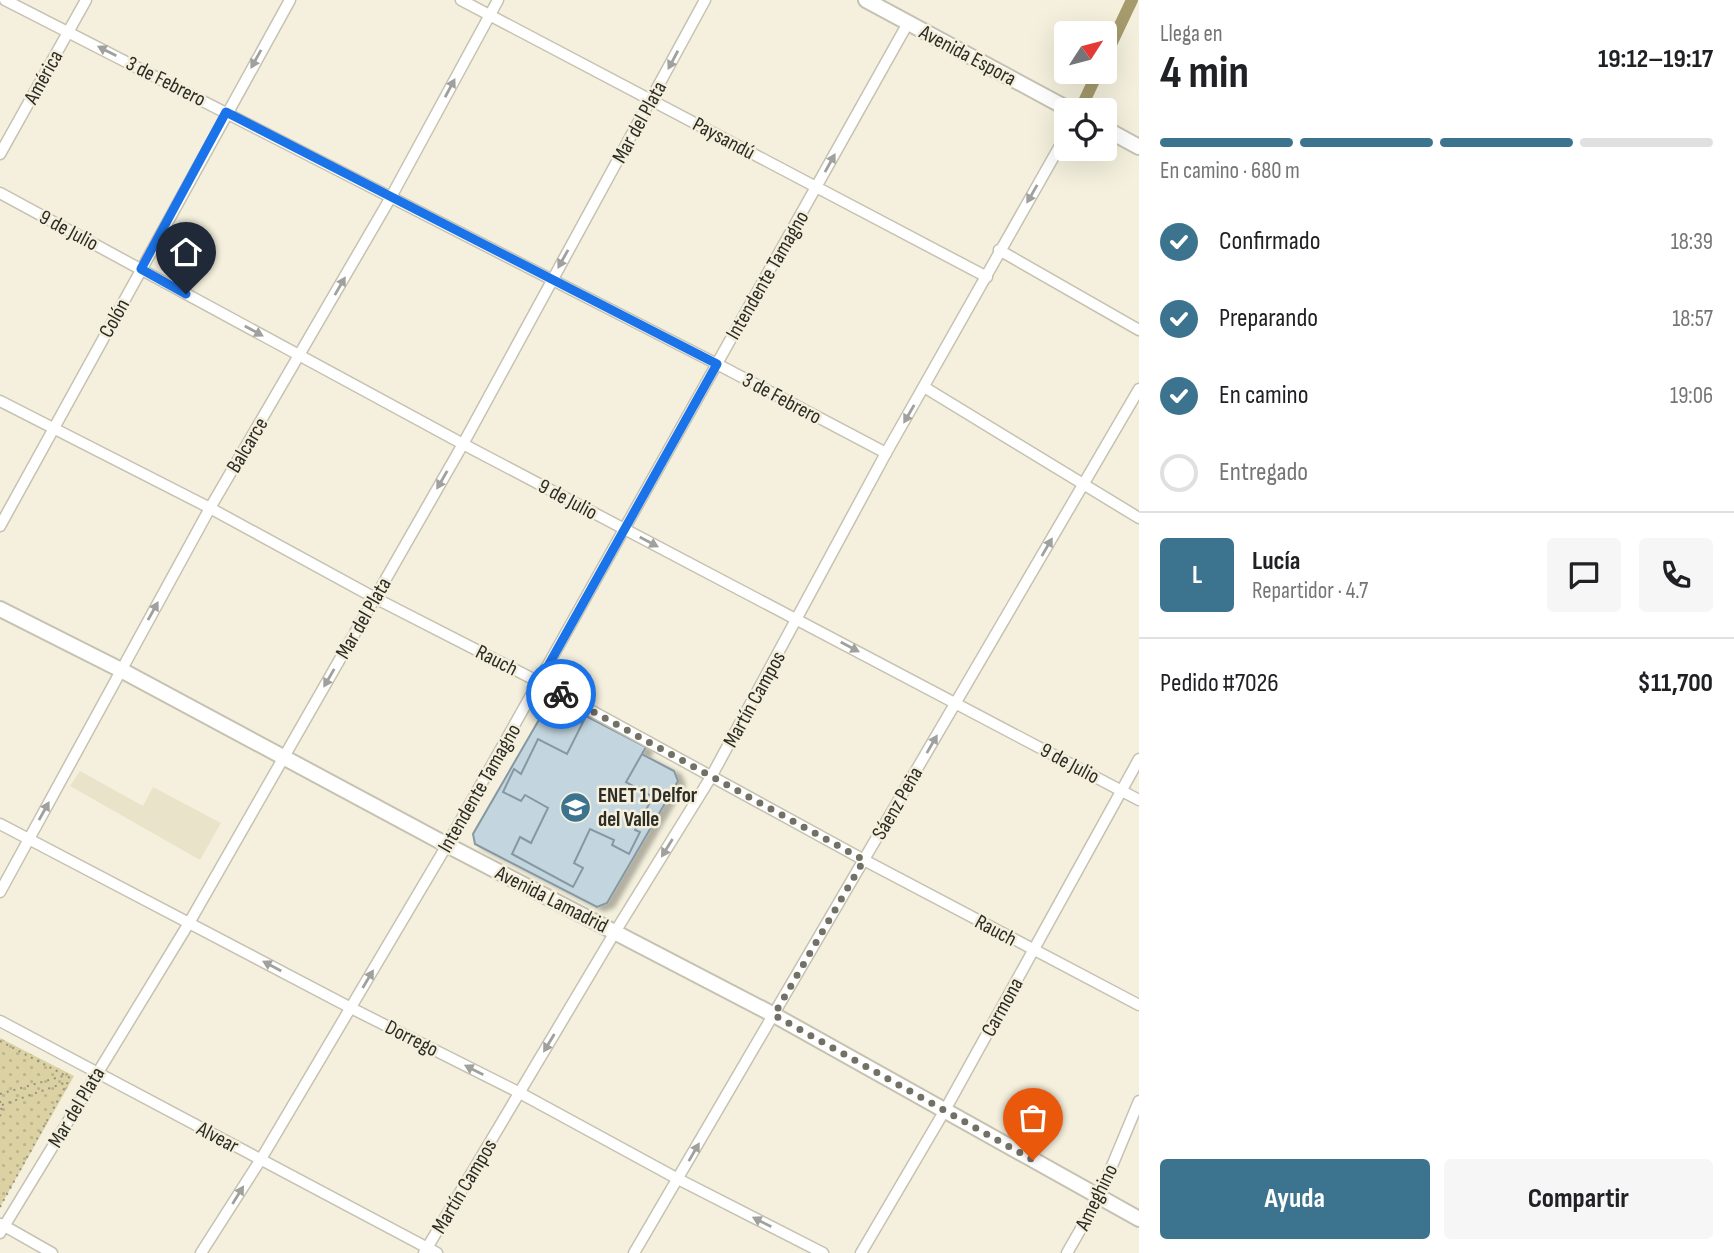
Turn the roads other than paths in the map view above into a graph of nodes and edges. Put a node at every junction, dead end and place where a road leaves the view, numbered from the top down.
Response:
1 (5, 0) edge
2 (86, 0) edge
3 (290, 0) edge
4 (461, 0) edge
5 (498, 0) edge
6 (705, 0) edge
7 (866, 0) edge
8 (490, 14) junction
9 (908, 23) junction
10 (68, 31) junction
11 (652, 99) junction
12 (1054, 101) edge
13 (226, 112) junction
14 (1117, 135) edge
15 (1139, 146) edge
16 (0, 154) edge
17 (1054, 156) edge
18 (817, 187) junction
19 (0, 193) edge
20 (391, 197) junction
21 (999, 250) junction
22 (141, 269) junction
23 (987, 277) junction
24 (551, 279) junction
25 (1139, 330) edge
26 (300, 356) junction
27 (717, 364) junction
28 (924, 387) junction
29 (1139, 390) edge
30 (0, 401) edge
31 (53, 427) junction
32 (463, 444) junction
33 (886, 453) junction
34 (1084, 484) junction
35 (210, 508) junction
36 (1139, 518) edge
37 (0, 526) edge
38 (624, 529) junction
39 (375, 598) junction
40 (0, 609) edge
41 (798, 620) junction
42 (121, 670) junction
43 (539, 682) junction
44 (956, 703) junction
45 (283, 758) junction
46 (1139, 759) edge
47 (711, 777) junction
48 (1122, 791) junction
49 (1139, 800) edge
50 (0, 824) edge
51 (29, 839) junction
52 (447, 845) junction
53 (864, 860) junction
54 (0, 892) edge
55 (189, 923) junction
56 (615, 932) junction
57 (1034, 950) junction
58 (1139, 1005) edge
59 (351, 1008) junction
60 (774, 1015) junction
61 (0, 1021) edge
62 (97, 1073) junction
63 (520, 1093) junction
64 (1139, 1101) edge
65 (945, 1111) junction
66 (261, 1159) junction
67 (678, 1179) junction
68 (1099, 1197) junction
69 (1139, 1219) edge
70 (1, 1228) edge
71 (429, 1251) edge
72 (52, 1253) edge
73 (201, 1253) edge
74 (634, 1253) edge
75 (823, 1253) edge
76 (861, 1253) edge
77 (1067, 1253) edge

1 - 10 street, 3 de Febrero
2 - 10 street, América
3 -> 13 street, Colón
4 - 8 street, Paysandú
5 - 8 street, Balcarce
6 -> 11 street, Mar del Plata
7 - 9 main road, Avenida Espora
8 - 11 street, Paysandú
20 -> 8 street, Balcarce
9 - 12 main road, Avenida Espora
18 -> 9 street, Intendente Tamagno
13 -> 10 street, 3 de Febrero
10 - 16 street, América
11 - 18 street, Paysandú
11 -> 24 street, Mar del Plata
13 - 20 street, 3 de Febrero
13 - 22 street, Colón
14 - 15 main road
17 -> 21 street, Martín Campos
18 - 23 street, Paysandú
18 - 27 street, Intendente Tamagno
19 - 22 street, 9 de Julio
20 - 24 street, 3 de Febrero
26 -> 20 street, Balcarce
21 - 23 street, Martín Campos
21 - 25 street
22 -> 26 street, 9 de Julio
22 - 31 street, Colón
23 - 28 street, Martín Campos
24 - 27 street, 3 de Febrero
24 - 32 street, Mar del Plata
26 - 32 street, 9 de Julio
26 - 35 street, Balcarce
27 - 33 street, 3 de Febrero
27 - 38 street, Intendente Tamagno
28 -> 33 street, Martín Campos
28 - 34 street
29 - 34 street, Sáenz Peña
30 - 31 street, Rauch
31 - 35 street, Rauch
31 - 37 street, Colón
32 - 38 street, 9 de Julio
32 -> 39 street, Mar del Plata
33 - 41 street, Martín Campos
34 - 36 street
44 -> 34 street, Sáenz Peña
35 - 39 street, Rauch
42 -> 35 street, Balcarce
38 -> 41 street, 9 de Julio
38 - 43 street, Intendente Tamagno
39 - 43 street, Rauch
39 -> 45 street, Mar del Plata
40 - 42 main road, Avenida Lamadrid
41 -> 44 street, 9 de Julio
41 - 47 street, Martín Campos
42 - 45 main road, Avenida Lamadrid
51 -> 42 street, Balcarce
43 - 47 street, Rauch
43 - 52 street, Intendente Tamagno
44 - 48 street, 9 de Julio
53 -> 44 street, Sáenz Peña
45 - 52 main road, Avenida Lamadrid
45 - 55 street, Mar del Plata
46 - 48 street, Carmona
47 - 53 street, Rauch
47 -> 56 street, Martín Campos
48 - 49 street, 9 de Julio
48 - 57 street, Carmona
50 - 51 street, Dorrego
51 - 54 street, Balcarce
51 - 55 street, Dorrego
52 - 56 main road, Avenida Lamadrid
59 -> 52 street, Intendente Tamagno
53 - 57 street, Rauch
53 - 60 street, Sáenz Peña
59 -> 55 street, Dorrego
55 - 62 street, Mar del Plata
56 - 60 main road, Avenida Lamadrid
56 -> 63 street, Martín Campos
57 - 58 street, Rauch
57 - 65 street, Carmona
63 -> 59 street, Dorrego
59 - 66 street, Intendente Tamagno
60 - 65 main road, Avenida Lamadrid
67 -> 60 street, Sáenz Peña
61 - 62 street, Alvear
62 - 66 street, Alvear
62 - 70 street, Mar del Plata
63 - 67 street, Dorrego
63 - 71 street, Martín Campos
64 - 68 street, Ameghino
65 - 68 main road, Avenida Lamadrid
65 - 76 street, Carmona
66 - 71 street, Alvear
73 -> 66 street, Intendente Tamagno
67 - 74 street, Sáenz Peña
75 -> 67 street, Dorrego
68 - 69 main road, Avenida Lamadrid
68 - 77 street, Ameghino
70 - 72 street

